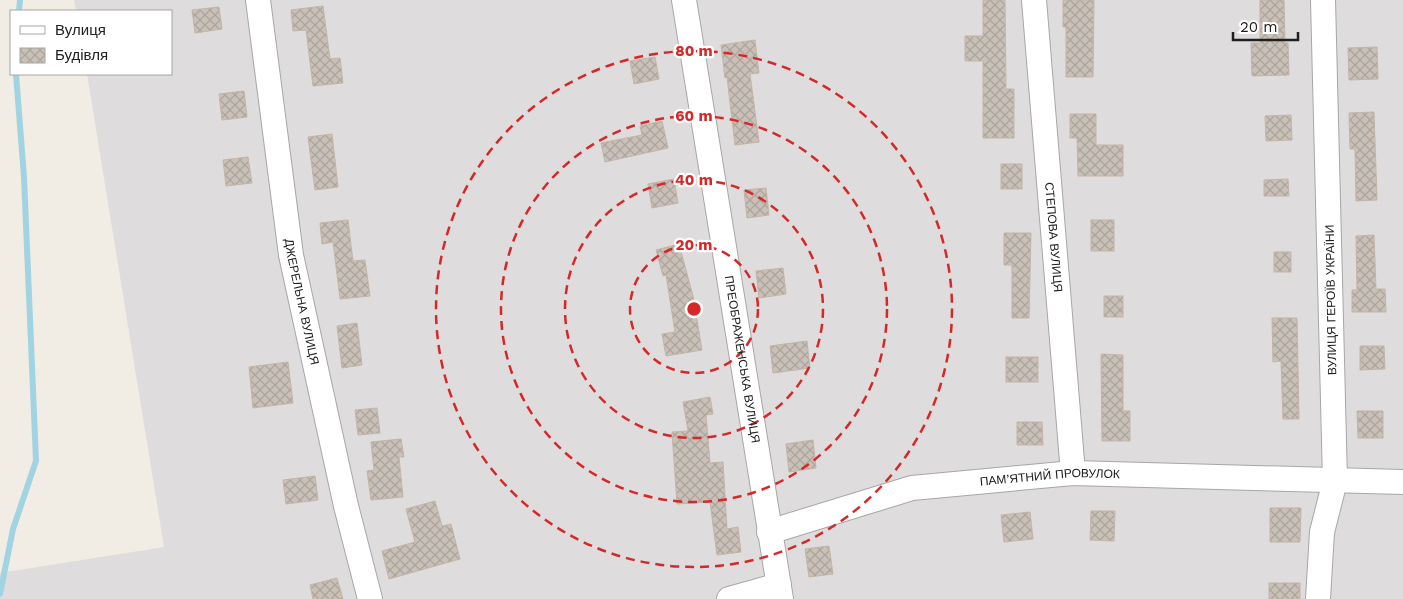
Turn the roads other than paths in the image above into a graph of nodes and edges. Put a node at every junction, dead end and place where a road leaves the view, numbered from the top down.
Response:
1 (258, 0) edge
2 (684, 0) edge
3 (1034, 0) edge
4 (1323, 0) edge
5 (1073, 473) junction
6 (1335, 481) junction
7 (1403, 482) edge
8 (769, 532) junction
9 (780, 592) edge
10 (370, 599) edge
11 (729, 599) edge
12 (1318, 599) edge

1 - 10 street, ДЖЕРЕЛЬНА ВУЛИЦЯ
2 - 8 street, ПРЕОБРАЖЕНСЬКА ВУЛИЦЯ
3 - 5 street, СТЕПОВА ВУЛИЦЯ
4 - 6 street, ВУЛИЦЯ ГЕРОЇВ УКРАЇНИ
5 - 6 street, ПАМ’ЯТНИЙ ПРОВУЛОК
5 - 8 street, ПАМ’ЯТНИЙ ПРОВУЛОК
6 - 7 street, ПАМ’ЯТНИЙ ПРОВУЛОК
6 - 12 street, ВУЛИЦЯ ГЕРОЇВ УКРАЇНИ
8 - 9 street, ПРЕОБРАЖЕНСЬКА ВУЛИЦЯ
9 - 11 street

